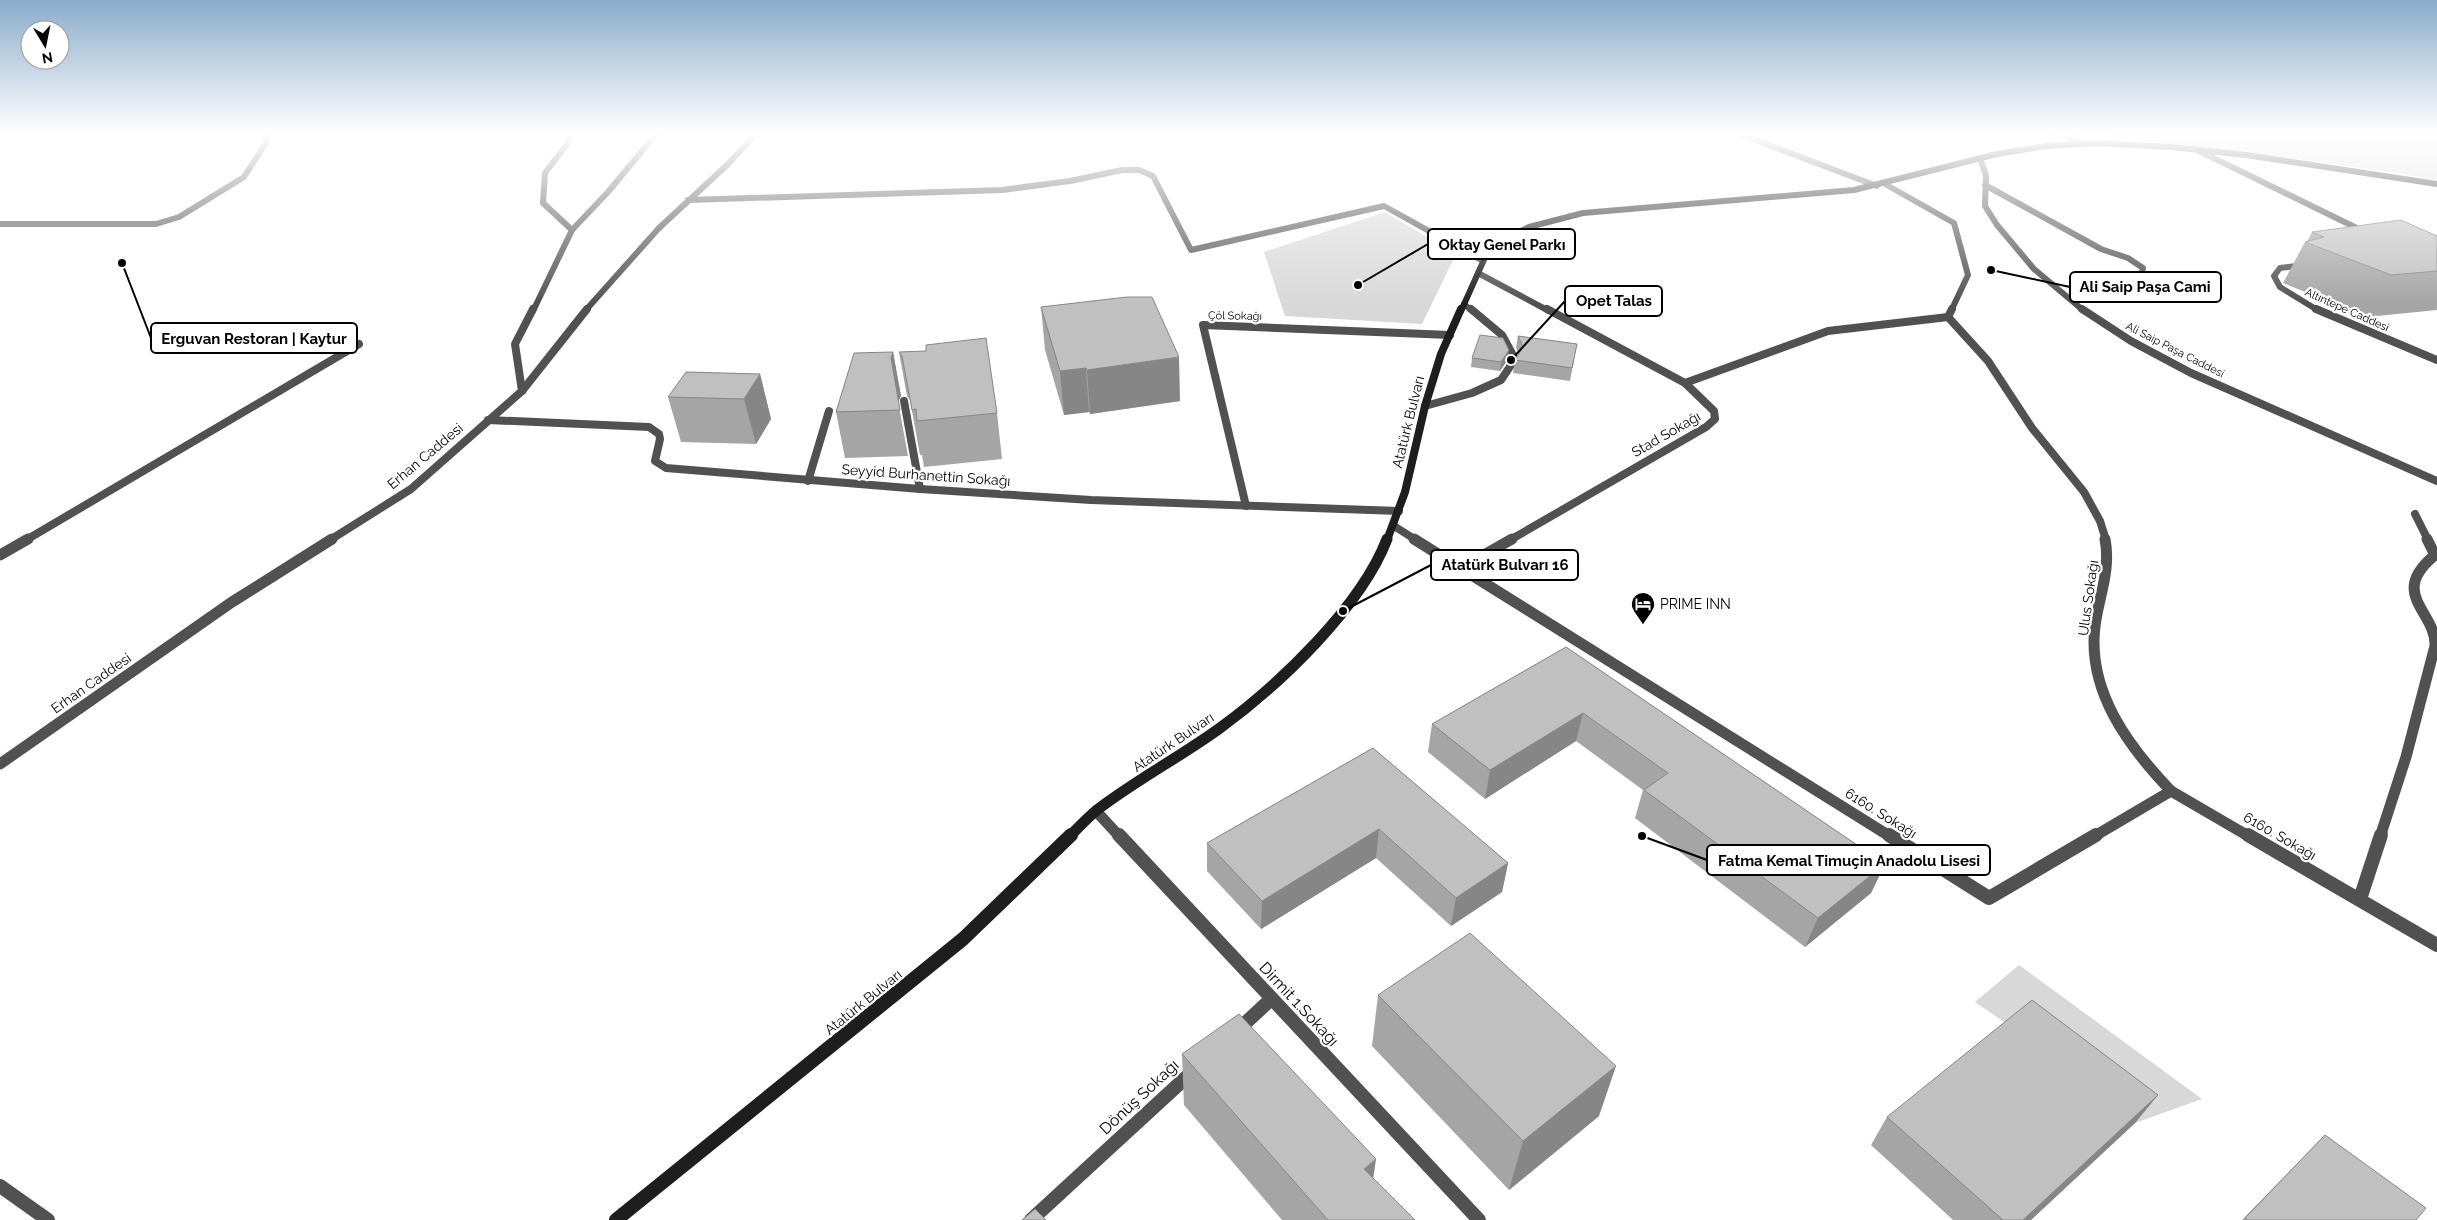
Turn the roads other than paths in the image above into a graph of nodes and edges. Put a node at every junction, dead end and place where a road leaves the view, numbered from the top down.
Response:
1 (223, 190) edge
2 (544, 190) edge
3 (610, 190) edge
4 (698, 190) edge
5 (1003, 190) edge
6 (1159, 190) edge
7 (1849, 190) edge
8 (1890, 190) edge
9 (1986, 190) edge
10 (1995, 190) edge
11 (2279, 190) edge
12 (688, 200) junction
13 (0, 224) edge
14 (572, 230) junction
15 (2370, 234) edge
16 (1483, 261) junction
17 (2309, 264) edge
18 (1478, 273) junction
19 (2152, 300) dead end
20 (1464, 304) junction
21 (1948, 317) junction
22 (1450, 335) junction
23 (359, 344) dead end
24 (2437, 360) edge
25 (1685, 384) junction
26 (522, 391) junction
27 (904, 401) edge
28 (1425, 406) junction
29 (829, 411) dead end
30 (488, 420) junction
31 (808, 481) junction
32 (2437, 481) edge
33 (920, 489) junction
34 (1246, 506) junction
35 (1399, 511) junction
36 (2415, 514) dead end
37 (1394, 526) junction
38 (0, 556) edge
39 (1461, 568) junction
40 (0, 764) edge
41 (2171, 791) junction
42 (1096, 811) junction
43 (2360, 899) junction
44 (2437, 945) edge
45 (1270, 1000) junction
46 (1227, 1040) edge
47 (1205, 1060) edge
48 (0, 1186) edge
49 (48, 1220) edge
50 (616, 1220) edge
51 (1031, 1220) edge
52 (1479, 1220) edge

1 - 13 street
2 - 14 street
3 - 14 street
4 - 12 street, Erhan Caddesi
5 - 12 street
6 - 16 street
7 - 16 main road, Atatürk Bulvarı
8 - 21 street
9 - 32 street, Ali Saip Paşa Caddesi
10 - 19 street
11 - 15 street
12 - 26 street, Erhan Caddesi
14 - 26 street
16 - 18 main road, Atatürk Bulvarı
17 - 24 street, Altıntepe Caddesi
18 - 20 main road, Atatürk Bulvarı
18 - 25 street, Stad Sokağı
20 - 22 main road, Atatürk Bulvarı
20 - 28 street
21 - 25 street
21 - 41 street, Ulus Sokağı
22 - 28 main road, Atatürk Bulvarı
22 - 34 street, Çöl Sokağı
23 - 38 street
25 - 39 street, Stad Sokağı
26 - 30 street, Erhan Caddesi
27 - 33 street
28 - 35 main road, Atatürk Bulvarı
29 - 31 street
30 - 31 street, Seyyid Burhanettin Sokağı
30 - 40 street, Erhan Caddesi
31 - 33 street, Seyyid Burhanettin Sokağı
33 - 34 street, Seyyid Burhanettin Sokağı
34 - 35 street, Seyyid Burhanettin Sokağı
35 - 37 main road, Atatürk Bulvarı
36 - 43 street
37 - 39 street, 6160. Sokağı
37 - 42 main road, Atatürk Bulvarı
39 - 41 street, 6160. Sokağı
41 - 43 street, 6160. Sokağı
42 - 45 street, Dirmit 1.Sokağı
42 - 50 main road, Atatürk Bulvarı
42 - 52 street
43 - 44 street, 6160. Sokağı
45 - 46 street
45 - 52 street, Dirmit 1.Sokağı
47 - 51 street, Dönüş Sokağı
48 - 49 street

